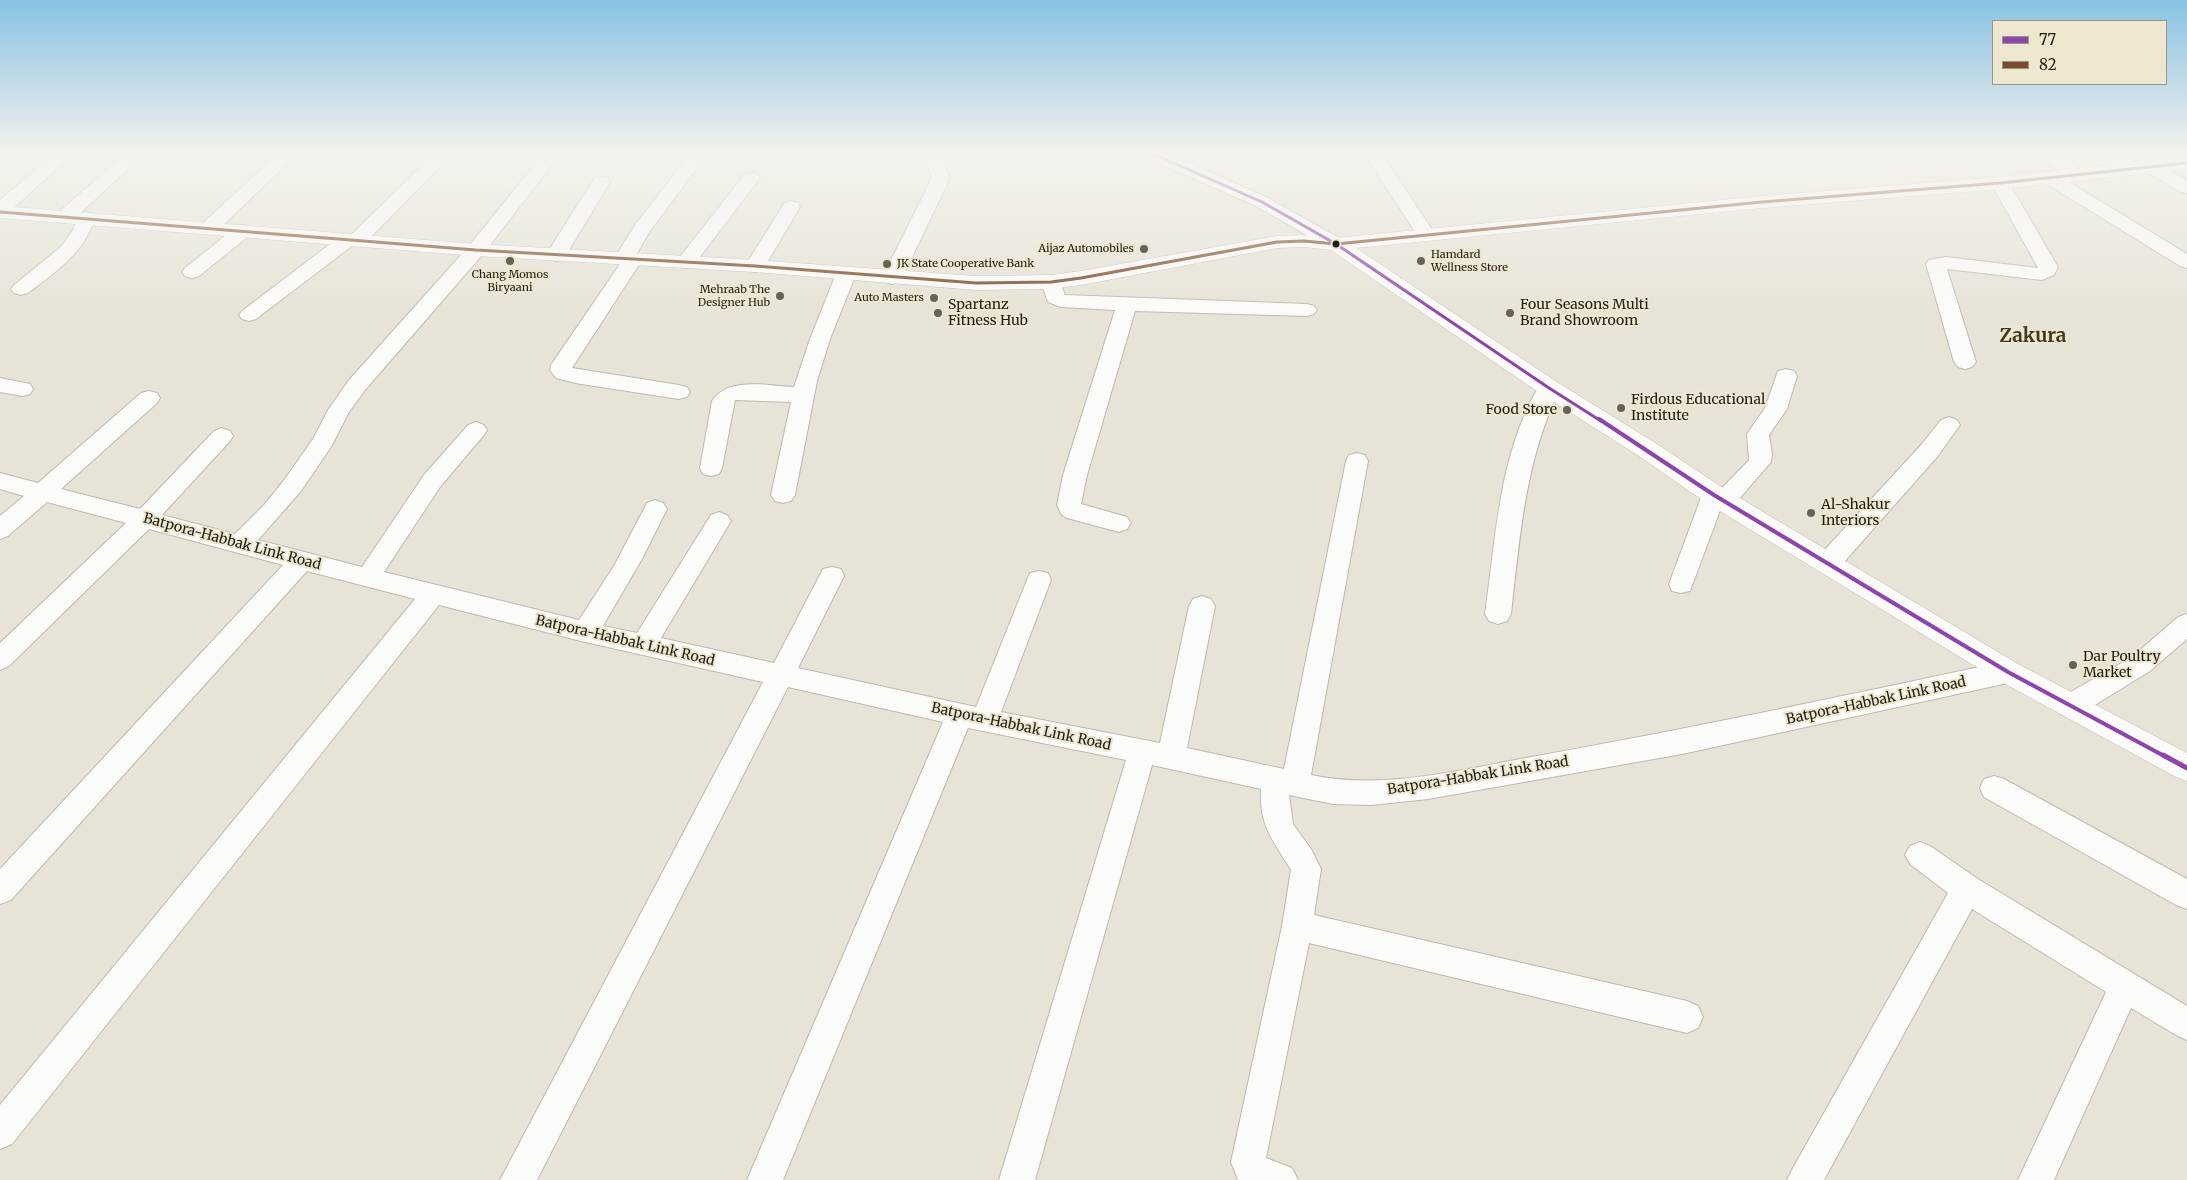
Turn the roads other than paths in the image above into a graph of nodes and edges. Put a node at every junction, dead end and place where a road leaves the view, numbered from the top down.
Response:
1 (75, 208) edge
2 (231, 208) edge
3 (386, 208) edge
4 (510, 208) edge
5 (584, 208) edge
6 (658, 208) edge
7 (728, 208) edge
8 (790, 208) edge
9 (926, 208) edge
10 (1273, 208) edge
11 (1409, 208) edge
12 (1699, 208) edge
13 (2014, 208) edge
14 (2099, 208) edge
15 (0, 211) edge
16 (65, 217) junction
17 (86, 218) junction
18 (209, 228) junction
19 (243, 230) junction
20 (1426, 234) junction
21 (353, 239) junction
22 (1336, 244) junction
23 (476, 250) junction
24 (556, 255) junction
25 (628, 260) junction
26 (686, 262) junction
27 (2187, 262) edge
28 (755, 266) junction
29 (192, 272) dead end
30 (846, 274) junction
31 (892, 278) junction
32 (1051, 282) junction
33 (21, 289) dead end
34 (1127, 305) junction
35 (1307, 310) dead end
36 (249, 315) dead end
37 (1965, 362) dead end
38 (1786, 376) dead end
39 (0, 385) edge
40 (1549, 388) junction
41 (22, 389) dead end
42 (679, 392) dead end
43 (803, 395) junction
44 (149, 398) dead end
45 (1949, 425) dead end
46 (476, 430) dead end
47 (222, 436) dead end
48 (1357, 461) dead end
49 (711, 468) dead end
50 (0, 481) edge
51 (43, 492) junction
52 (783, 495) dead end
53 (1719, 498) junction
54 (655, 509) dead end
55 (146, 519) junction
56 (719, 521) dead end
57 (1119, 523) dead end
58 (0, 530) edge
59 (240, 544) junction
60 (302, 561) junction
61 (1828, 563) junction
62 (832, 576) dead end
63 (368, 577) junction
64 (1039, 580) dead end
65 (1681, 584) dead end
66 (434, 594) junction
67 (1202, 606) dead end
68 (1498, 614) dead end
69 (2187, 624) edge
70 (585, 632) junction
71 (643, 645) junction
72 (0, 660) edge
73 (2008, 672) junction
74 (781, 676) junction
75 (2070, 706) junction
76 (972, 717) junction
77 (1156, 754) junction
78 (2187, 768) edge
79 (1286, 782) junction
80 (1994, 788) dead end
81 (1920, 855) dead end
82 (1967, 889) junction
83 (0, 890) edge
84 (2187, 895) edge
85 (1297, 926) junction
86 (2124, 985) junction
87 (1687, 1017) dead end
88 (2187, 1024) edge
89 (0, 1132) edge
90 (518, 1180) edge
91 (766, 1180) edge
92 (1017, 1180) edge
93 (1280, 1180) edge
94 (1805, 1180) edge
95 (2036, 1180) edge

1 - 16 street
2 - 18 street
3 - 21 street
4 - 23 street
5 - 24 street
6 - 25 street
7 - 26 street
8 - 28 street
9 - 31 street
10 - 22 street
11 - 20 street
12 - 20 main road
13 - 37 street
14 - 27 street
15 - 16 main road
16 - 17 main road
17 - 18 main road
17 - 33 street
18 - 19 main road
19 - 21 main road
19 - 29 street
20 - 22 main road
21 - 23 main road
21 - 36 street
22 - 32 main road
22 - 40 main road
23 - 24 main road
23 - 59 street
24 - 25 main road
25 - 26 main road
25 - 42 street
26 - 28 main road
28 - 30 main road
30 - 31 main road
30 - 43 street
31 - 32 main road
32 - 34 street
34 - 35 street
34 - 57 street
38 - 53 street
39 - 41 street
40 - 53 main road
40 - 68 street
43 - 49 street
43 - 52 street
44 - 51 street
45 - 61 street
46 - 63 street
47 - 55 street
48 - 79 street
50 - 51 street, Batpora-Habbak Link Road
51 - 55 street, Batpora-Habbak Link Road
51 - 58 street
53 - 61 main road
53 - 65 street
54 - 70 street
55 - 59 street, Batpora-Habbak Link Road
55 - 72 street
56 - 71 street
59 - 60 street, Batpora-Habbak Link Road
60 - 63 street, Batpora-Habbak Link Road
60 - 83 street
61 - 73 main road
62 - 74 street
63 - 66 street, Batpora-Habbak Link Road
64 - 76 street
66 - 70 street, Batpora-Habbak Link Road
66 - 89 street
67 - 77 street
69 - 75 street
70 - 71 street, Batpora-Habbak Link Road
71 - 74 street, Batpora-Habbak Link Road
73 - 75 main road
73 - 79 street, Batpora-Habbak Link Road
74 - 76 street, Batpora-Habbak Link Road
74 - 90 street
75 - 78 main road
76 - 77 street, Batpora-Habbak Link Road
76 - 91 street
77 - 79 street, Batpora-Habbak Link Road
77 - 92 street
79 - 85 street
80 - 84 street
81 - 82 street
82 - 86 street
82 - 94 street
85 - 87 street
85 - 93 street
86 - 88 street
86 - 95 street

